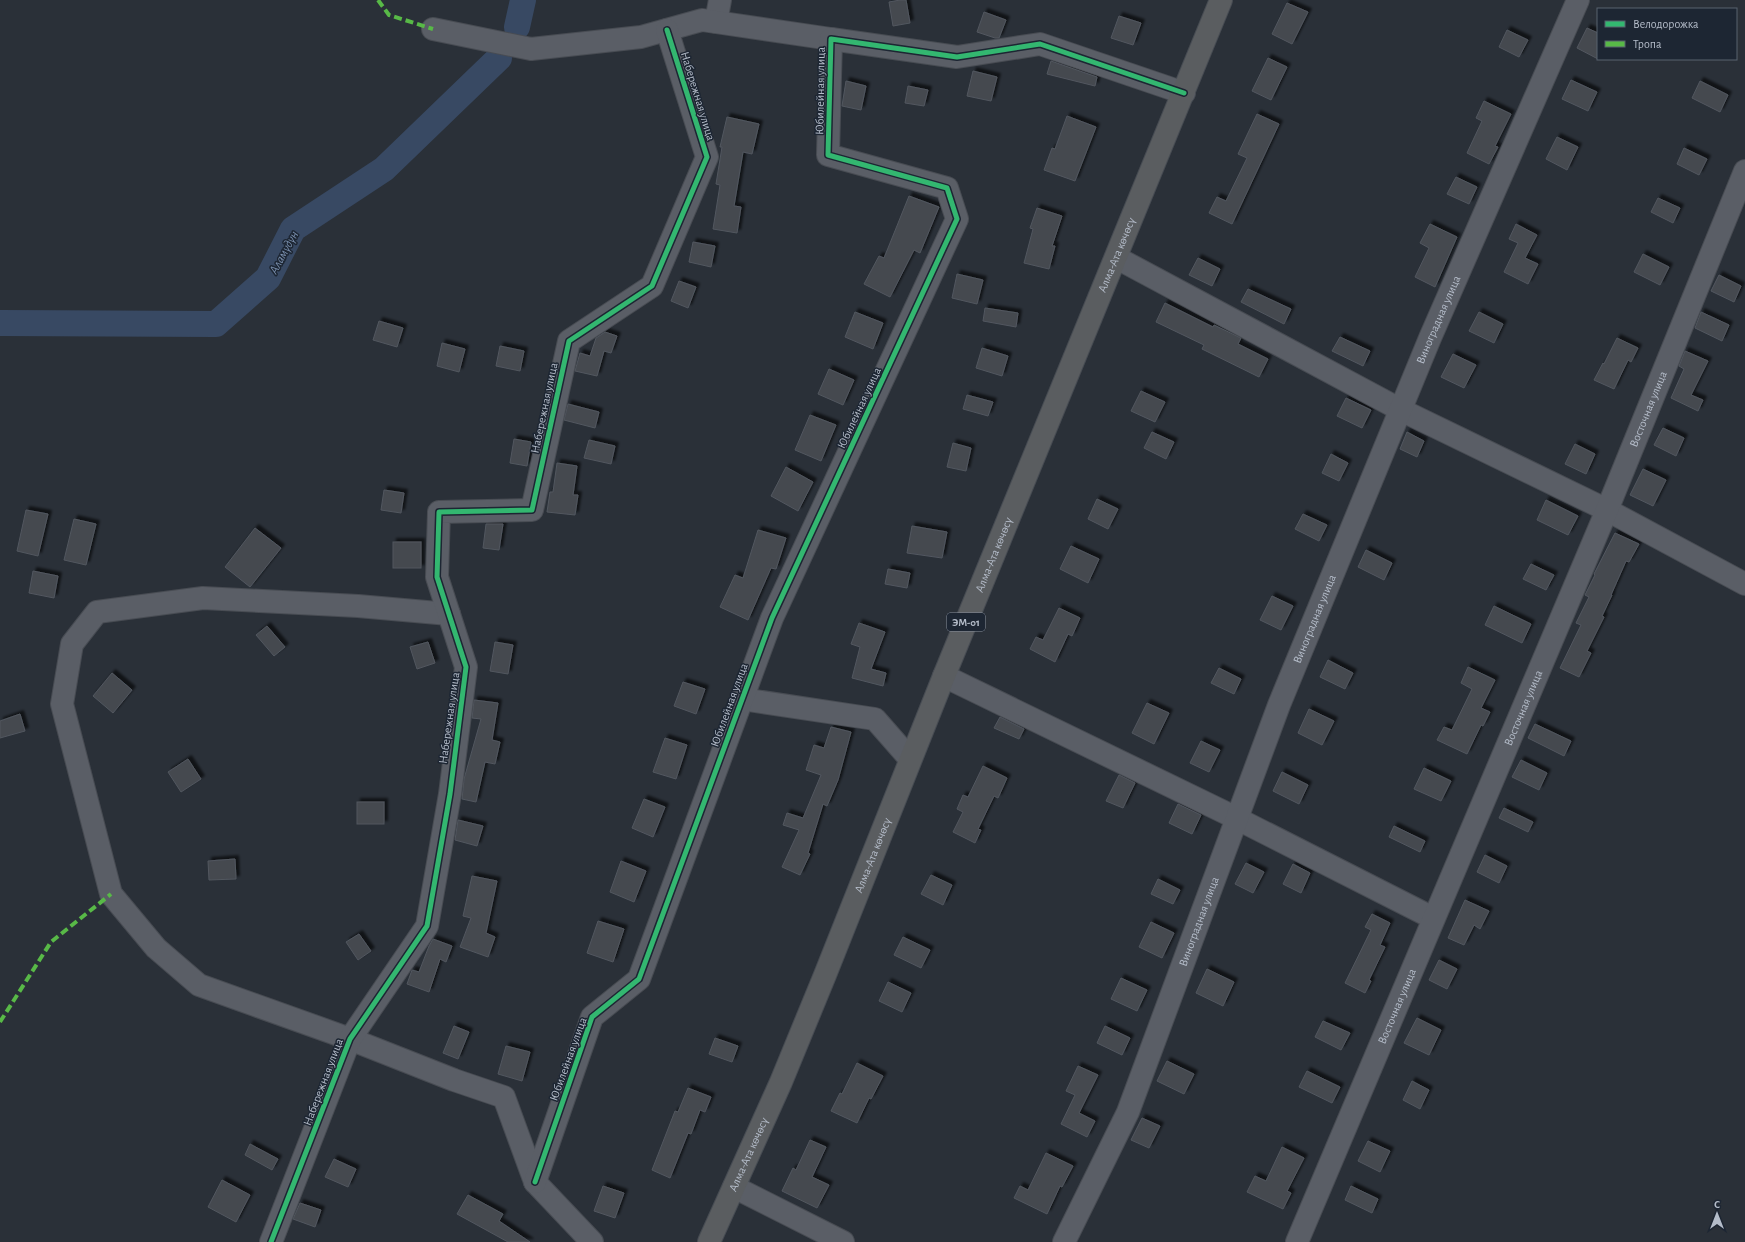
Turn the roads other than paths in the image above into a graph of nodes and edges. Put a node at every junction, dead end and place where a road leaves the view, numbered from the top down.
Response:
1 (720, 0) edge
2 (1221, 0) edge
3 (1578, 0) edge
4 (716, 22) junction
5 (433, 29) dead end
6 (667, 30) junction
7 (831, 39) junction
8 (1184, 93) junction
9 (1745, 171) edge
10 (1116, 258) junction
11 (1401, 410) junction
12 (1607, 510) junction
13 (1745, 584) edge
14 (449, 614) junction
15 (944, 676) junction
16 (742, 699) junction
17 (910, 759) junction
18 (1237, 819) junction
19 (1433, 918) junction
20 (350, 1039) junction
21 (535, 1182) junction
22 (734, 1187) junction
23 (271, 1242) edge
24 (592, 1242) edge
25 (709, 1242) edge
26 (843, 1242) edge
27 (1064, 1242) edge
28 (1297, 1242) edge

1 - 4 street
2 - 8 highway, Алма-Ата көчөсү / ЭМ-01
3 - 11 street, Виноградная улица
4 - 6 street
4 - 7 street
5 - 6 street
6 - 14 street, Набережная улица
7 - 8 street, Юбилейная улица
7 - 16 street, Юбилейная улица
8 - 10 highway, Алма-Ата көчөсү / ЭМ-01
9 - 12 street, Восточная улица
10 - 11 street
10 - 15 highway, Алма-Ата көчөсү / ЭМ-01
11 - 12 street
11 - 18 street, Виноградная улица
12 - 13 street
12 - 19 street, Восточная улица
14 - 20 street, Набережная улица
14 - 20 street
15 - 17 highway, Алма-Ата көчөсү / ЭМ-01
15 - 18 street
16 - 17 street
16 - 21 street, Юбилейная улица
17 - 22 highway, Алма-Ата көчөсү / ЭМ-01
18 - 19 street
18 - 27 street, Виноградная улица
19 - 28 street, Восточная улица
20 - 21 street
20 - 23 street, Набережная улица
21 - 24 street
22 - 25 highway, Алма-Ата көчөсү / ЭМ-01
22 - 26 street

